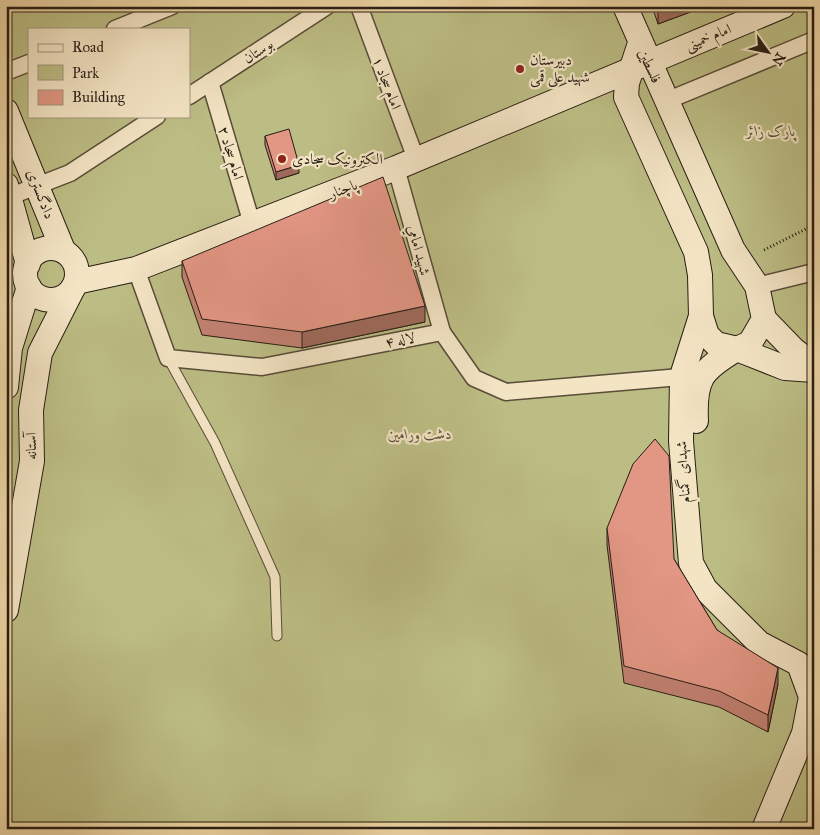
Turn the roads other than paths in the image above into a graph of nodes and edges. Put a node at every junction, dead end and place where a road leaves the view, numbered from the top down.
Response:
1 (172, 6) edge
2 (327, 6) edge
3 (358, 6) edge
4 (625, 6) edge
5 (783, 6) edge
6 (117, 28) edge
7 (814, 40) edge
8 (640, 58) junction
9 (28, 63) edge
10 (6, 72) edge
11 (210, 82) junction
12 (596, 85) junction
13 (190, 95) edge
14 (626, 97) junction
15 (666, 101) junction
16 (6, 111) edge
17 (155, 118) edge
18 (684, 142) junction
19 (654, 156) junction
20 (406, 164) junction
21 (38, 187) junction
22 (9, 190) edge
23 (252, 224) junction
24 (63, 250) junction
25 (136, 269) junction
26 (814, 272) edge
27 (28, 275) junction
28 (75, 285) junction
29 (757, 286) junction
30 (6, 303) edge
31 (701, 316) junction
32 (764, 318) junction
33 (442, 332) junction
34 (736, 350) junction
35 (168, 358) junction
36 (814, 365) edge
37 (814, 370) edge
38 (692, 376) junction
39 (6, 387) edge
40 (6, 610) edge
41 (277, 636) dead end
42 (807, 664) edge
43 (764, 829) edge

1 - 6 street
2 - 11 street, بوستان
3 - 20 street, امام سجاد ۱
4 - 8 main road
5 - 8 main road, امام خمینی
7 - 15 street
8 - 12 main road, پاچنار
8 - 14 main road, فلسطین
8 - 15 main road, فلسطین
9 - 10 street
11 - 13 street, بوستان
11 - 23 street, امام سجاد ۲
12 - 14 main road
12 - 20 main road, پاچنار
14 - 19 main road
15 - 18 main road, فلسطین
16 - 21 main road, دادگستری
17 - 21 street
18 - 19 main road
18 - 29 main road, فلسطین
19 - 31 main road
20 - 23 main road, پاچنار
20 - 33 street, شهيد امامي
21 - 22 street
21 - 24 main road, دادگستری
22 - 27 main road, دادگستری
23 - 25 main road, پاچنار
24 - 27 main road
24 - 28 main road
25 - 28 main road, پاچنار
25 - 35 street
26 - 29 street
27 - 28 main road
27 - 30 main road
27 - 39 main road
28 - 40 main road, آستانه
29 - 32 main road, فلسطین
31 - 34 main road
31 - 38 main road, شهدای گمنام
32 - 34 main road
32 - 36 main road
33 - 35 street, لاله ۴
33 - 38 street
34 - 37 main road
34 - 38 main road
35 - 41 lane
38 - 42 main road, شهدای گمنام
42 - 43 main road

